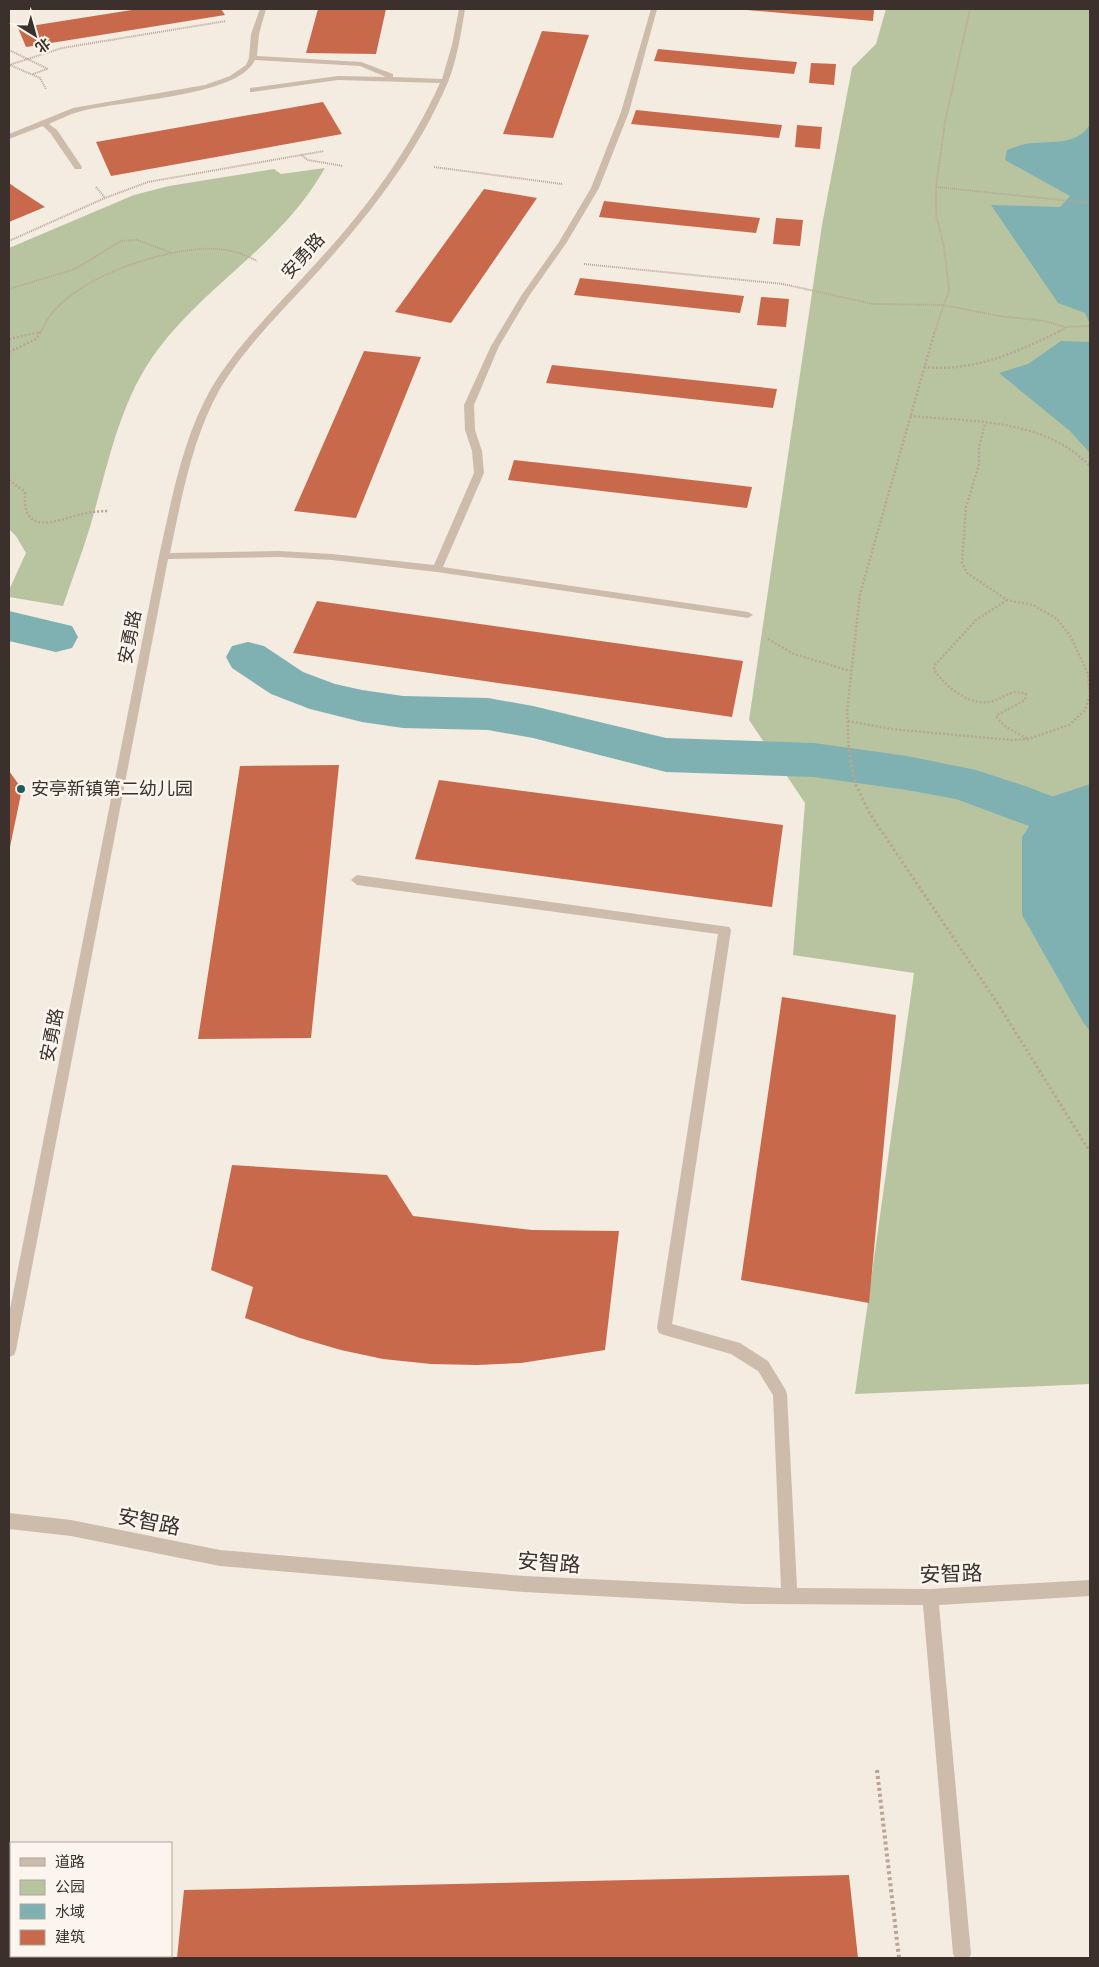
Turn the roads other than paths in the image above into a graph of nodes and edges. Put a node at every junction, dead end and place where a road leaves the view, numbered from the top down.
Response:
1 (462, 9) edge
2 (654, 9) edge
3 (262, 12) edge
4 (253, 58) junction
5 (398, 78) junction
6 (445, 81) junction
7 (253, 90) dead end
8 (44, 123) junction
9 (9, 137) edge
10 (78, 167) dead end
11 (164, 556) junction
12 (437, 569) junction
13 (748, 615) road end
14 (356, 880) dead end
15 (9, 1350) edge
16 (9, 1521) edge
17 (1090, 1588) edge
18 (789, 1596) junction
19 (930, 1597) junction
20 (962, 1954) dead end

1 - 6 street, 安勇路
2 - 12 street
3 - 4 street
4 - 5 street
4 - 8 street
5 - 6 street
5 - 7 street
6 - 11 street, 安勇路
8 - 9 street
8 - 10 street
11 - 12 street
11 - 15 street, 安勇路
12 - 13 street
14 - 18 street
16 - 18 street, 安智路
17 - 19 street, 安智路
18 - 19 street, 安智路
19 - 20 street

